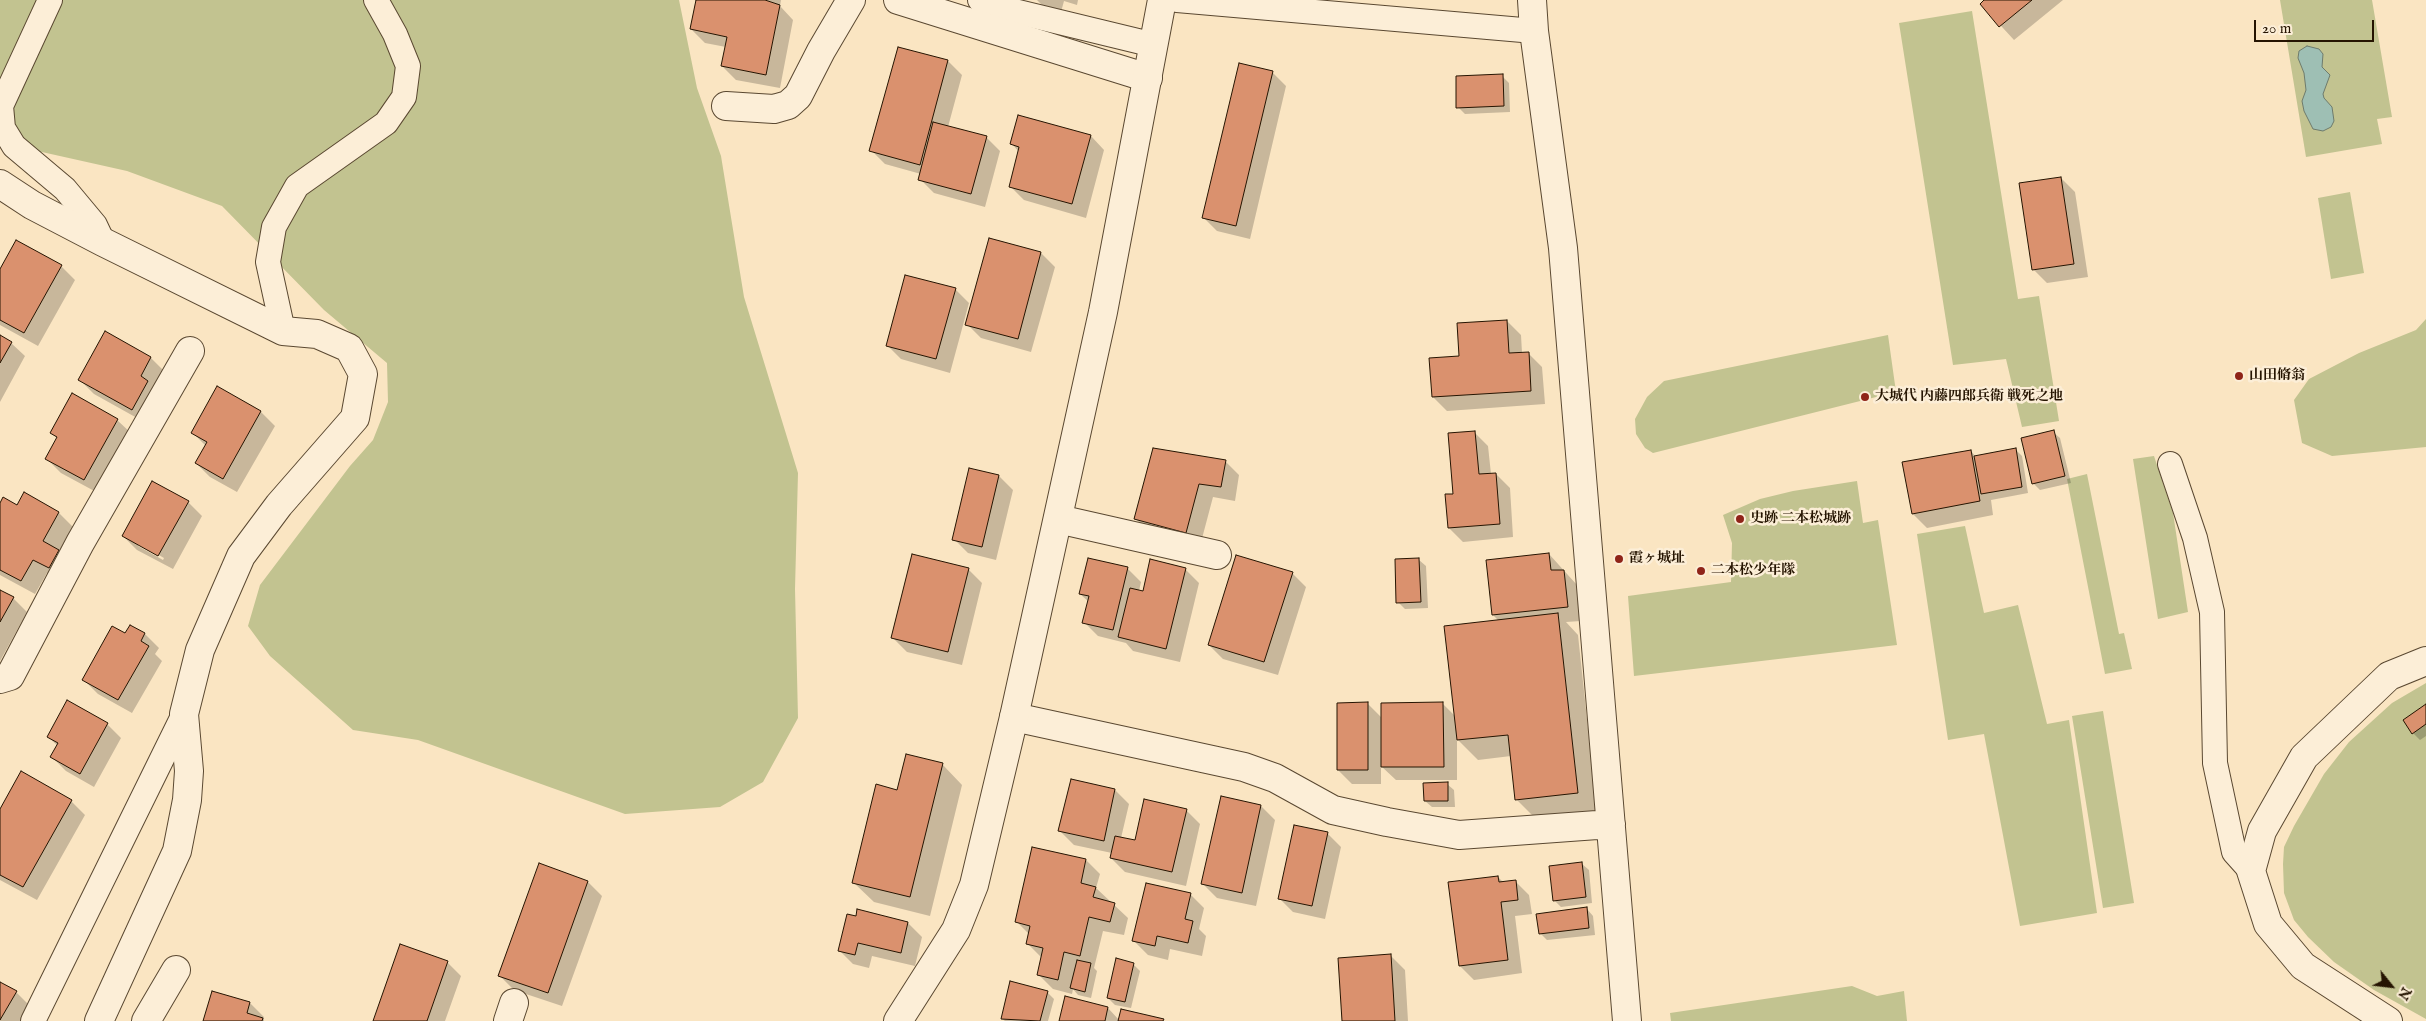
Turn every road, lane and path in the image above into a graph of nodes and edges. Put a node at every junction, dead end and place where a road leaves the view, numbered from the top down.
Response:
1 (50, 0) edge
2 (376, 0) edge
3 (851, 0) edge
4 (898, 0) edge
5 (980, 0) edge
6 (1162, 0) edge
7 (1177, 0) edge
8 (1532, 0) edge
9 (1534, 31) junction
10 (1154, 45) junction
11 (1148, 78) junction
12 (726, 106) dead end
13 (0, 184) edge
14 (103, 242) junction
15 (283, 331) junction
16 (190, 351) dead end
17 (2170, 464) dead end
18 (1058, 519) junction
19 (1217, 556) dead end
20 (2426, 660) edge
21 (0, 679) edge
22 (184, 714) junction
23 (1014, 717) junction
24 (1611, 824) junction
25 (2251, 871) junction
26 (176, 970) dead end
27 (33, 1021) edge
28 (99, 1021) edge
29 (146, 1021) edge
30 (898, 1021) edge
31 (1626, 1021) edge
32 (2388, 1021) edge

1 - 14 lane
2 - 15 lane
3 - 12 street
4 - 11 street
5 - 10 lane
6 - 10 street
7 - 9 lane
8 - 9 street
9 - 24 street
10 - 11 street
11 - 18 street
13 - 14 street
14 - 15 street
15 - 22 street
16 - 21 street
17 - 25 lane
18 - 19 street
18 - 23 street
20 - 25 street
22 - 27 lane
22 - 28 street
23 - 24 street
23 - 30 street
24 - 31 street
25 - 32 street
26 - 29 street

